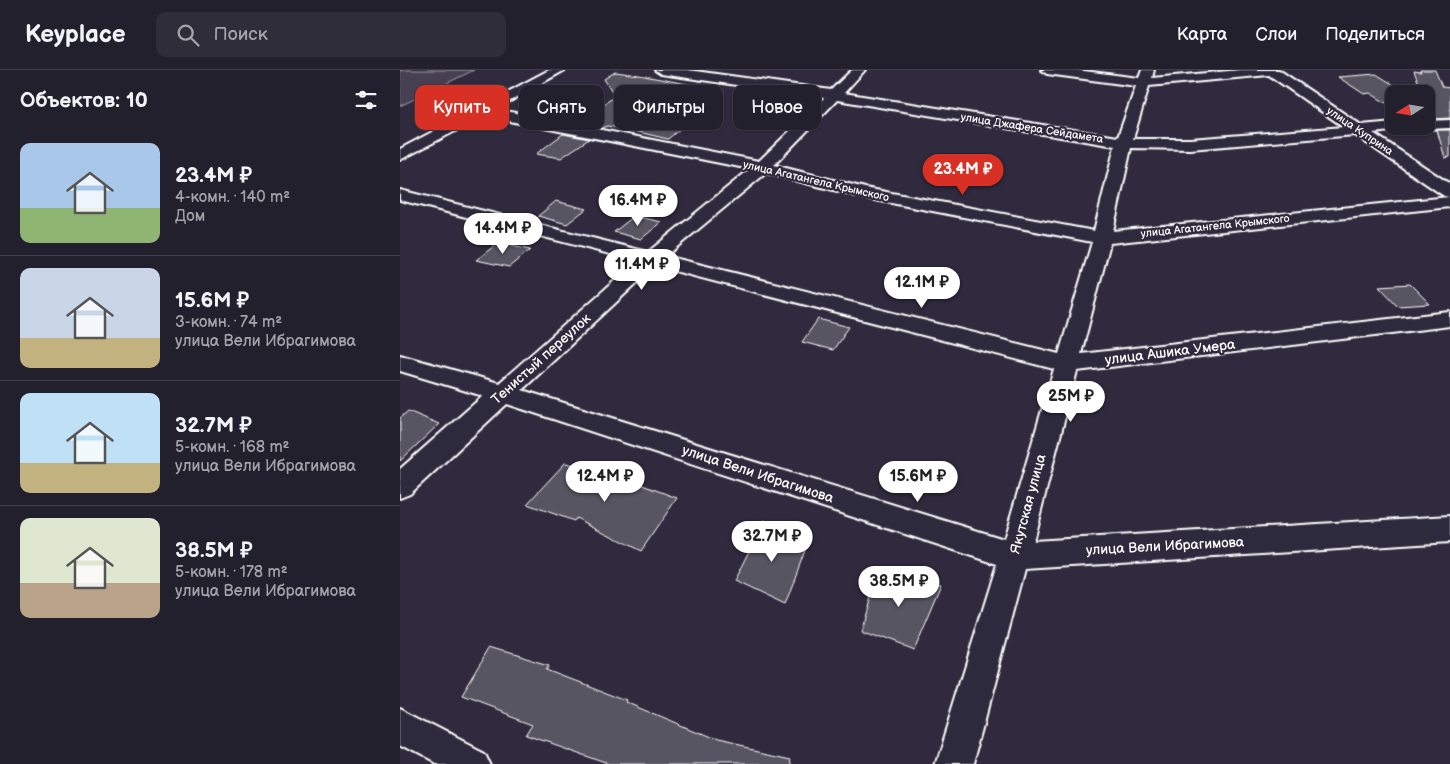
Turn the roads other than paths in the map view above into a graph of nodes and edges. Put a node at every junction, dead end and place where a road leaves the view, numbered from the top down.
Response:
1 (559, 70) edge
2 (661, 70) edge
3 (859, 70) edge
4 (1047, 70) edge
5 (1271, 70) edge
6 (1146, 77) edge
7 (834, 95) junction
8 (509, 97) edge
9 (509, 116) edge
10 (1450, 124) edge
11 (1435, 125) edge
12 (1385, 128) edge
13 (447, 130) edge
14 (1358, 130) junction
15 (1124, 143) junction
16 (400, 155) edge
17 (763, 167) junction
18 (1450, 192) edge
19 (400, 195) edge
20 (1450, 202) edge
21 (1102, 238) junction
22 (652, 258) junction
23 (1450, 319) edge
24 (400, 363) edge
25 (1066, 364) junction
26 (503, 393) junction
27 (400, 486) edge
28 (1450, 529) edge
29 (1014, 556) junction
30 (400, 726) edge
31 (471, 764) edge
32 (954, 764) edge

1 - 8 street
2 - 7 street, улица Джафера Сейдамета
3 - 7 street, Тенистый переулок
4 - 6 street
5 - 6 street
5 - 14 street, улица Куприна
6 - 15 street, Якутская улица
7 - 15 street, улица Джафера Сейдамета
7 - 17 street, Тенистый переулок
9 - 17 street, улица Агатангела Крымского
10 - 11 street
12 - 14 street, улица Джафера Сейдамета
13 - 16 street
14 - 15 street, улица Джафера Сейдамета
14 - 18 street, улица Куприна
15 - 21 street, Якутская улица
17 - 21 street, улица Агатангела Крымского
17 - 22 street, Тенистый переулок
19 - 22 street, улица Ашика Умера
20 - 21 street, улица Агатангела Крымского
21 - 25 street, Якутская улица
22 - 25 street, улица Ашика Умера
22 - 26 street, Тенистый переулок
23 - 25 street, улица Ашика Умера
24 - 26 street, улица Вели Ибрагимова
25 - 29 street, Якутская улица
26 - 27 street, Тенистый переулок
26 - 29 street, улица Вели Ибрагимова
28 - 29 street, улица Вели Ибрагимова
29 - 32 street, Якутская улица
30 - 31 street

